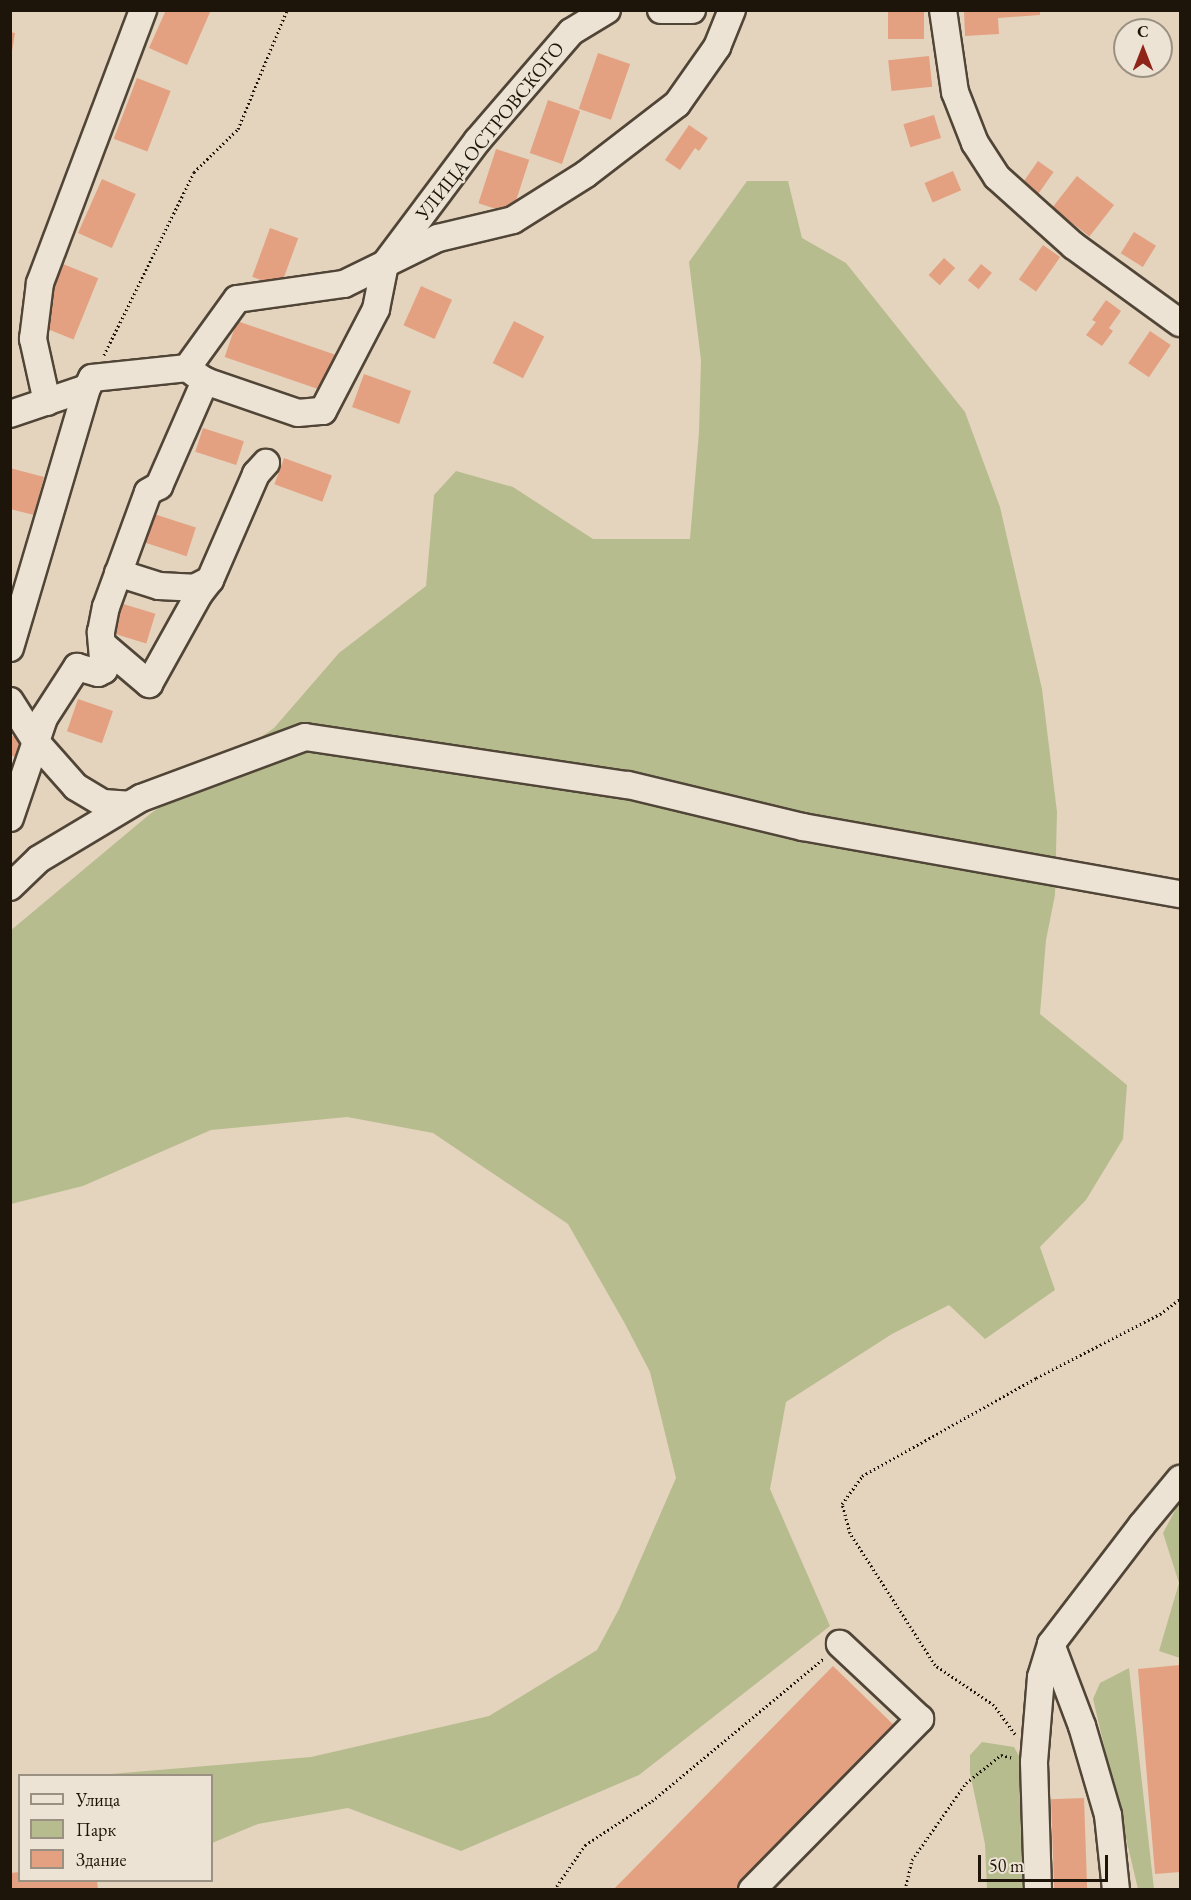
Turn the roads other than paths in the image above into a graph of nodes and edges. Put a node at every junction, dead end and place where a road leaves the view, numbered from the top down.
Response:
1 (143, 10) edge
2 (608, 10) edge
3 (661, 10) edge
4 (692, 10) edge
5 (732, 10) edge
6 (943, 10) edge
7 (385, 264) junction
8 (1180, 323) edge
9 (196, 374) junction
10 (89, 383) junction
11 (47, 402) junction
12 (10, 414) edge
13 (266, 463) dead end
14 (118, 573) junction
15 (210, 580) junction
16 (102, 633) junction
17 (10, 648) edge
18 (10, 700) edge
19 (36, 742) junction
20 (129, 805) junction
21 (10, 818) edge
22 (10, 887) edge
23 (1180, 894) edge
24 (1180, 1479) edge
25 (840, 1644) road end
26 (1051, 1644) junction
27 (752, 1890) edge
28 (1038, 1890) edge
29 (1116, 1890) edge

1 - 11 street
2 - 7 street, УЛИЦА ОСТРОВСКОГО
3 - 4 street
5 - 7 street
6 - 8 street
7 - 9 street
7 - 9 street
9 - 10 street
9 - 14 street
10 - 11 street
10 - 17 street
11 - 12 street
13 - 15 street
14 - 15 street
14 - 16 street
15 - 16 street
16 - 19 street
18 - 19 street
19 - 20 street
19 - 21 street
20 - 22 street
20 - 23 street
24 - 26 street
25 - 27 street
26 - 28 street
26 - 29 street

